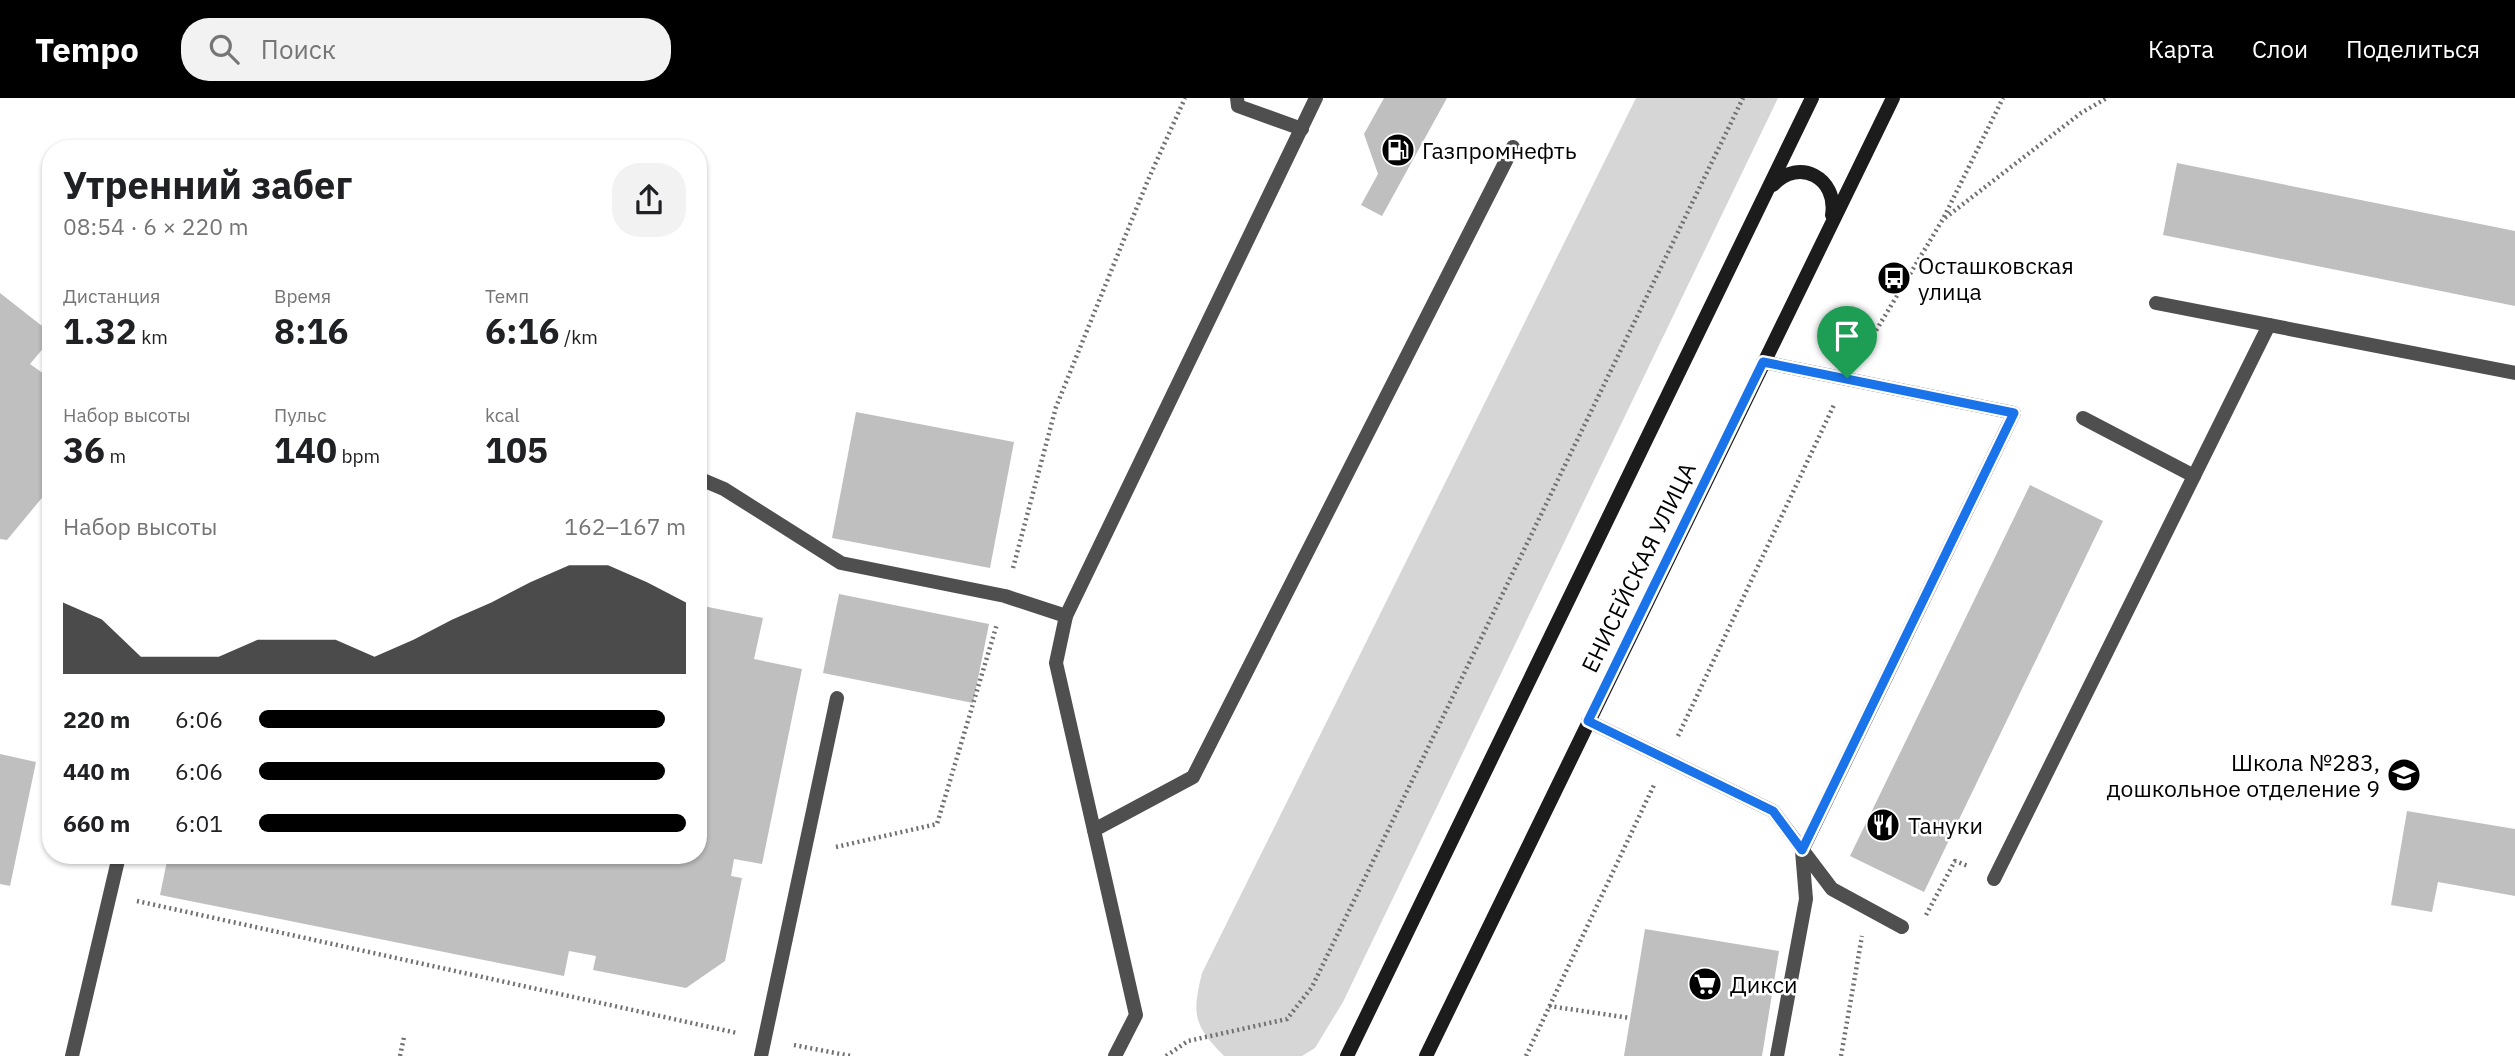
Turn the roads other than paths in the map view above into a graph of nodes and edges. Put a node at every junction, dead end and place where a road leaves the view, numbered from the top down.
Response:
1 (1237, 98) edge
2 (1315, 98) edge
3 (1812, 98) edge
4 (1893, 98) edge
5 (1302, 129) junction
6 (1513, 148) dead end
7 (1766, 193) junction
8 (1830, 223) junction
9 (2156, 303) dead end
10 (2269, 325) junction
11 (1763, 362) junction
12 (2515, 373) edge
13 (2084, 418) dead end
14 (2194, 476) junction
15 (707, 482) edge
16 (1066, 616) junction
17 (837, 698) dead end
18 (1588, 721) junction
19 (1094, 830) junction
20 (1802, 850) junction
21 (116, 864) edge
22 (1994, 880) road end
23 (1902, 928) road end
24 (72, 1056) edge
25 (761, 1056) edge
26 (1115, 1056) edge
27 (1347, 1056) edge
28 (1426, 1056) edge
29 (1777, 1056) edge

1 - 5 lane
2 - 5 lane
3 - 7 main road
4 - 8 main road, ЕНИСЕЙСКАЯ УЛИЦА
5 - 16 lane
6 - 19 lane
7 - 8 main road
7 - 27 main road
8 - 11 main road, ЕНИСЕЙСКАЯ УЛИЦА
9 - 10 lane
10 - 12 lane
10 - 14 lane
11 - 18 main road, ЕНИСЕЙСКАЯ УЛИЦА
11 - 20 lane
13 - 14 lane
14 - 22 lane
15 - 16 lane
16 - 19 lane
17 - 25 lane
18 - 20 lane
18 - 28 main road, ЕНИСЕЙСКАЯ УЛИЦА
19 - 26 lane
20 - 23 lane
20 - 29 lane
21 - 24 lane

